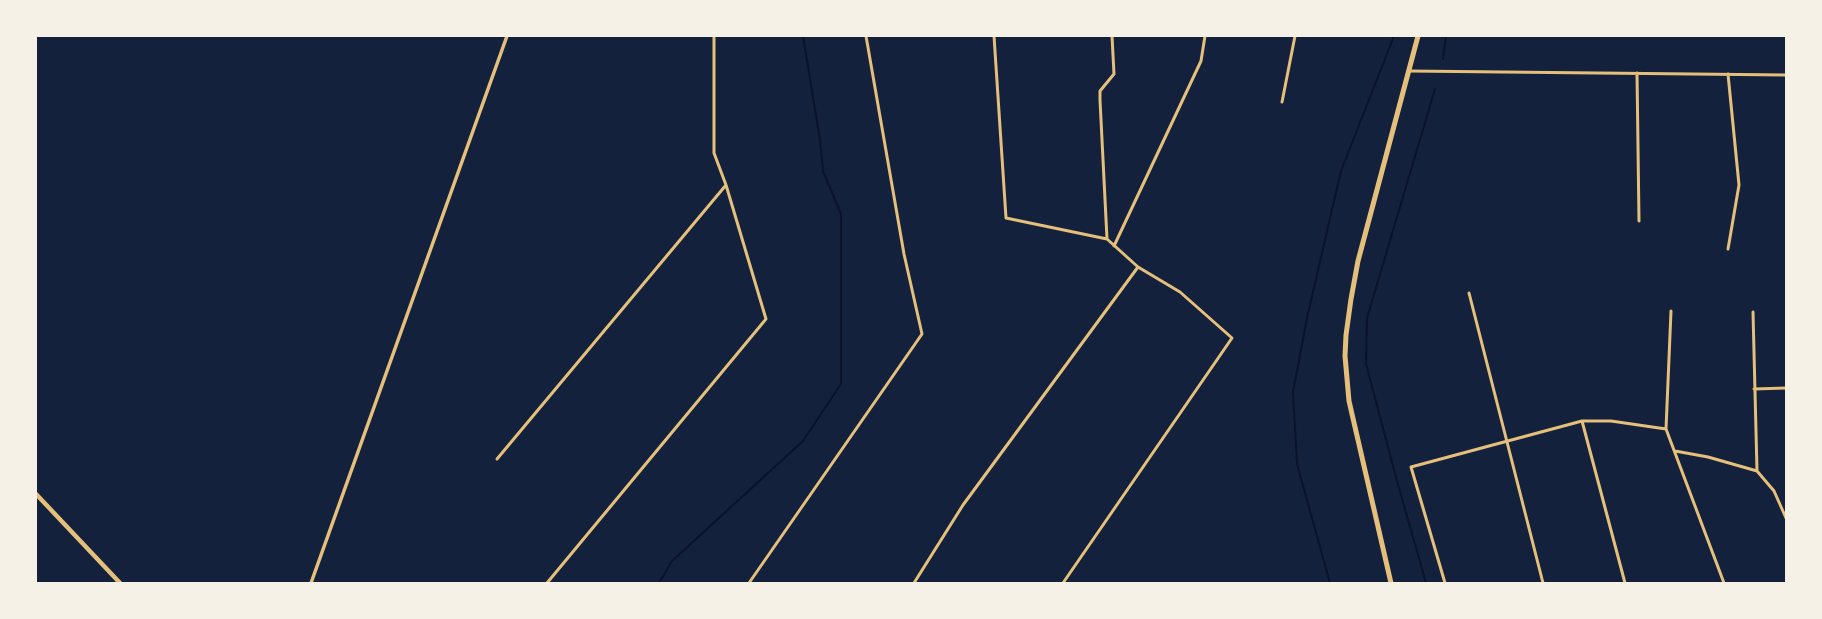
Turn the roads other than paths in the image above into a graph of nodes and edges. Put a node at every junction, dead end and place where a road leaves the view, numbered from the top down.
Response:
1 (507, 36) edge
2 (714, 36) edge
3 (866, 36) edge
4 (994, 36) edge
5 (1112, 36) edge
6 (1205, 36) edge
7 (1295, 36) edge
8 (1418, 36) edge
9 (1409, 71) junction
10 (1637, 73) junction
11 (1728, 74) junction
12 (1786, 75) edge
13 (1282, 102) dead end
14 (726, 185) junction
15 (1639, 221) dead end
16 (1107, 239) junction
17 (1114, 246) junction
18 (1728, 249) dead end
19 (1138, 268) junction
20 (1469, 293) dead end
21 (1671, 311) dead end
22 (1753, 312) dead end
23 (1786, 388) edge
24 (1754, 389) junction
25 (1582, 421) junction
26 (1666, 429) junction
27 (1507, 441) junction
28 (1675, 451) junction
29 (498, 459) dead end
30 (1757, 471) junction
31 (36, 494) edge
32 (1786, 518) edge
33 (120, 583) edge
34 (311, 583) edge
35 (547, 583) edge
36 (750, 583) edge
37 (914, 583) edge
38 (1063, 583) edge
39 (1390, 583) edge
40 (1445, 583) edge
41 (1543, 583) edge
42 (1625, 583) edge
43 (1724, 583) edge

1 - 34 street
2 - 14 street
3 - 36 street
4 - 16 street
5 - 16 street
6 - 17 street
7 - 13 street
8 - 9 highway
9 - 10 street
9 - 39 highway
10 - 11 street
10 - 15 street
11 - 12 street
11 - 18 street
14 - 29 street
14 - 35 street
16 - 17 street
17 - 19 street
19 - 37 street
19 - 38 street
20 - 27 street
21 - 26 street
22 - 24 street
23 - 24 street
24 - 30 street
25 - 26 street
25 - 27 street
25 - 42 street
26 - 28 street
27 - 40 street
27 - 41 street
28 - 30 street
28 - 43 street
30 - 32 street
31 - 33 main road

